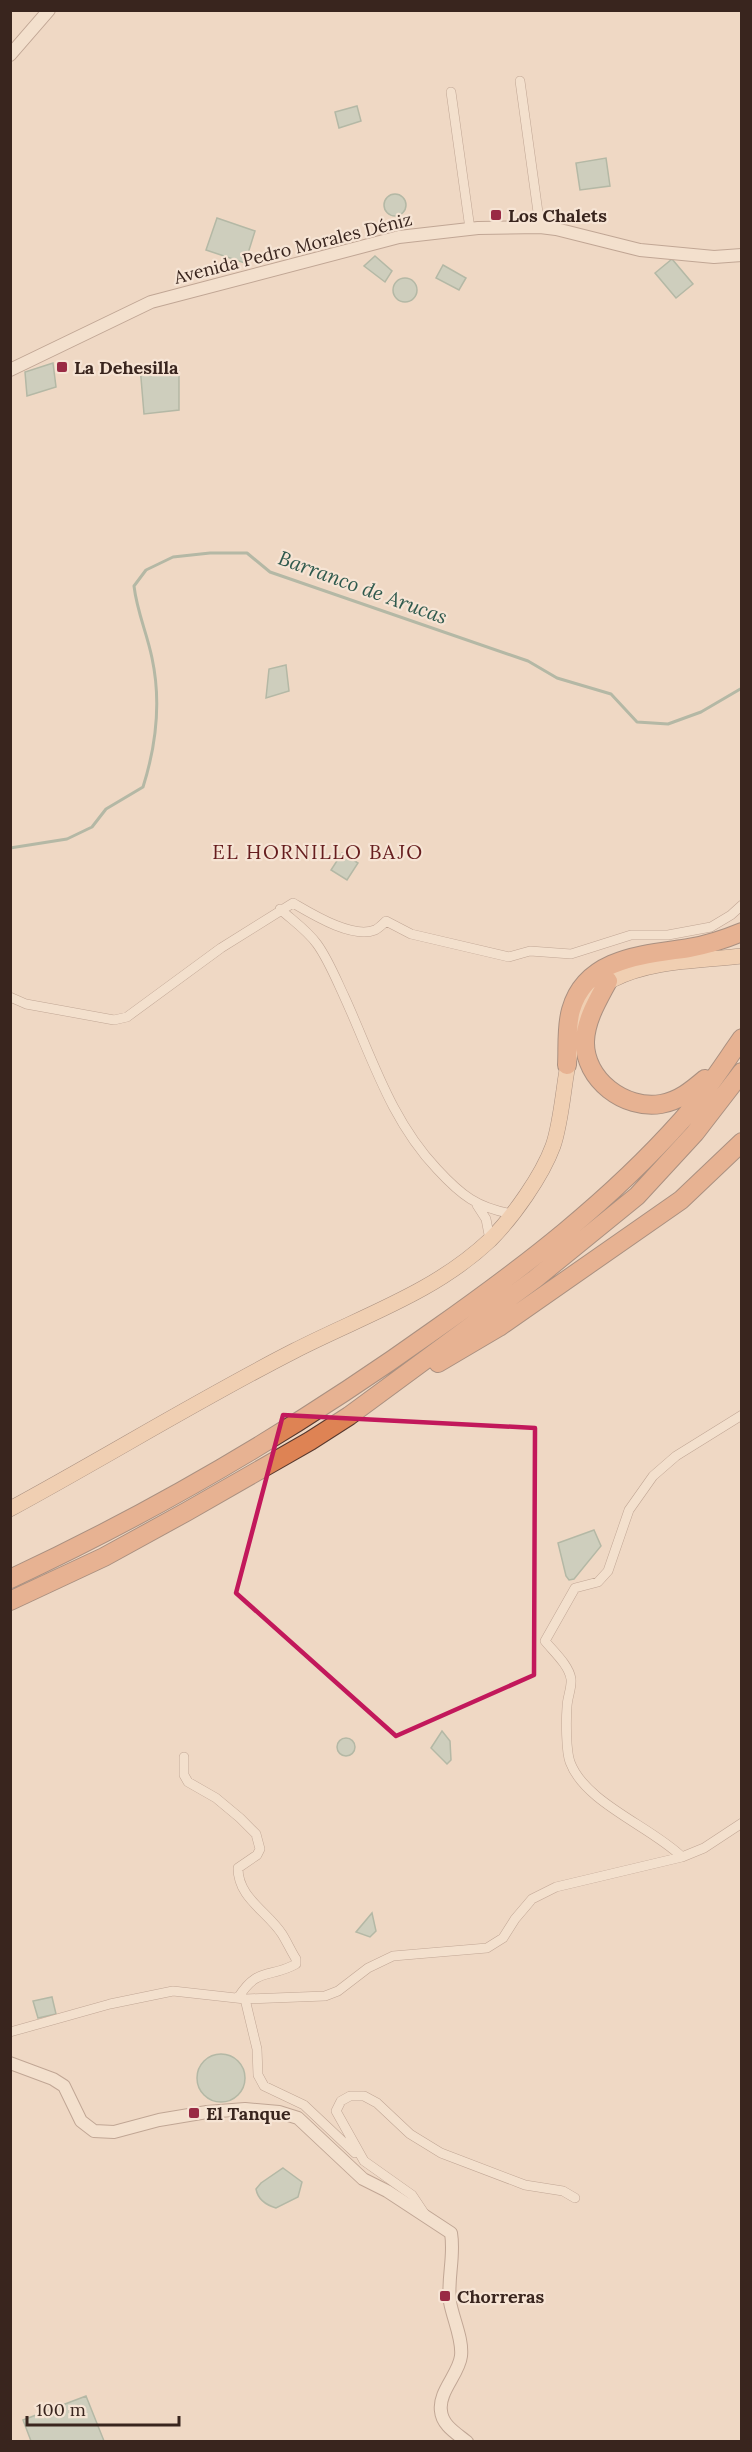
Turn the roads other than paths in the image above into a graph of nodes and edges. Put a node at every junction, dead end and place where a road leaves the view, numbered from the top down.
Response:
1 (49, 10) edge
2 (10, 55) edge
3 (520, 81) dead end
4 (451, 92) dead end
5 (540, 227) junction
6 (470, 229) junction
7 (741, 255) edge
8 (10, 370) edge
9 (741, 905) edge
10 (280, 909) junction
11 (741, 932) edge
12 (741, 956) edge
13 (608, 981) junction
14 (10, 997) edge
15 (741, 1038) edge
16 (726, 1060) junction
17 (567, 1065) junction
18 (741, 1072) edge
19 (741, 1142) edge
20 (475, 1203) junction
21 (513, 1214) junction
22 (490, 1240) junction
23 (741, 1415) edge
24 (349, 1416) junction
25 (10, 1509) edge
26 (10, 1579) edge
27 (10, 1601) edge
28 (184, 1756) dead end
29 (741, 1823) edge
30 (682, 1857) junction
31 (242, 1999) junction
32 (10, 2032) edge
33 (10, 2063) edge
34 (364, 2161) junction
35 (575, 2198) dead end
36 (425, 2215) junction
37 (467, 2442) edge

1 - 2 street
3 - 5 street
4 - 6 street
5 - 6 street, Avenida Pedro Morales Déniz
5 - 7 street, Avenida Pedro Morales Déniz
6 - 8 street, Avenida Pedro Morales Déniz
9 - 10 street
10 - 14 street
10 - 20 street
11 - 17 highway
12 - 13 main road
13 - 16 highway
13 - 17 main road
15 - 16 highway
16 - 26 highway
17 - 21 main road
18 - 24 highway
19 - 24 highway
20 - 21 street
20 - 22 street
21 - 22 main road
22 - 25 main road
23 - 30 street
24 - 27 highway
28 - 31 street
29 - 30 street
30 - 31 street
31 - 32 street
31 - 34 street
33 - 36 street
34 - 35 street
34 - 36 street
36 - 37 street

